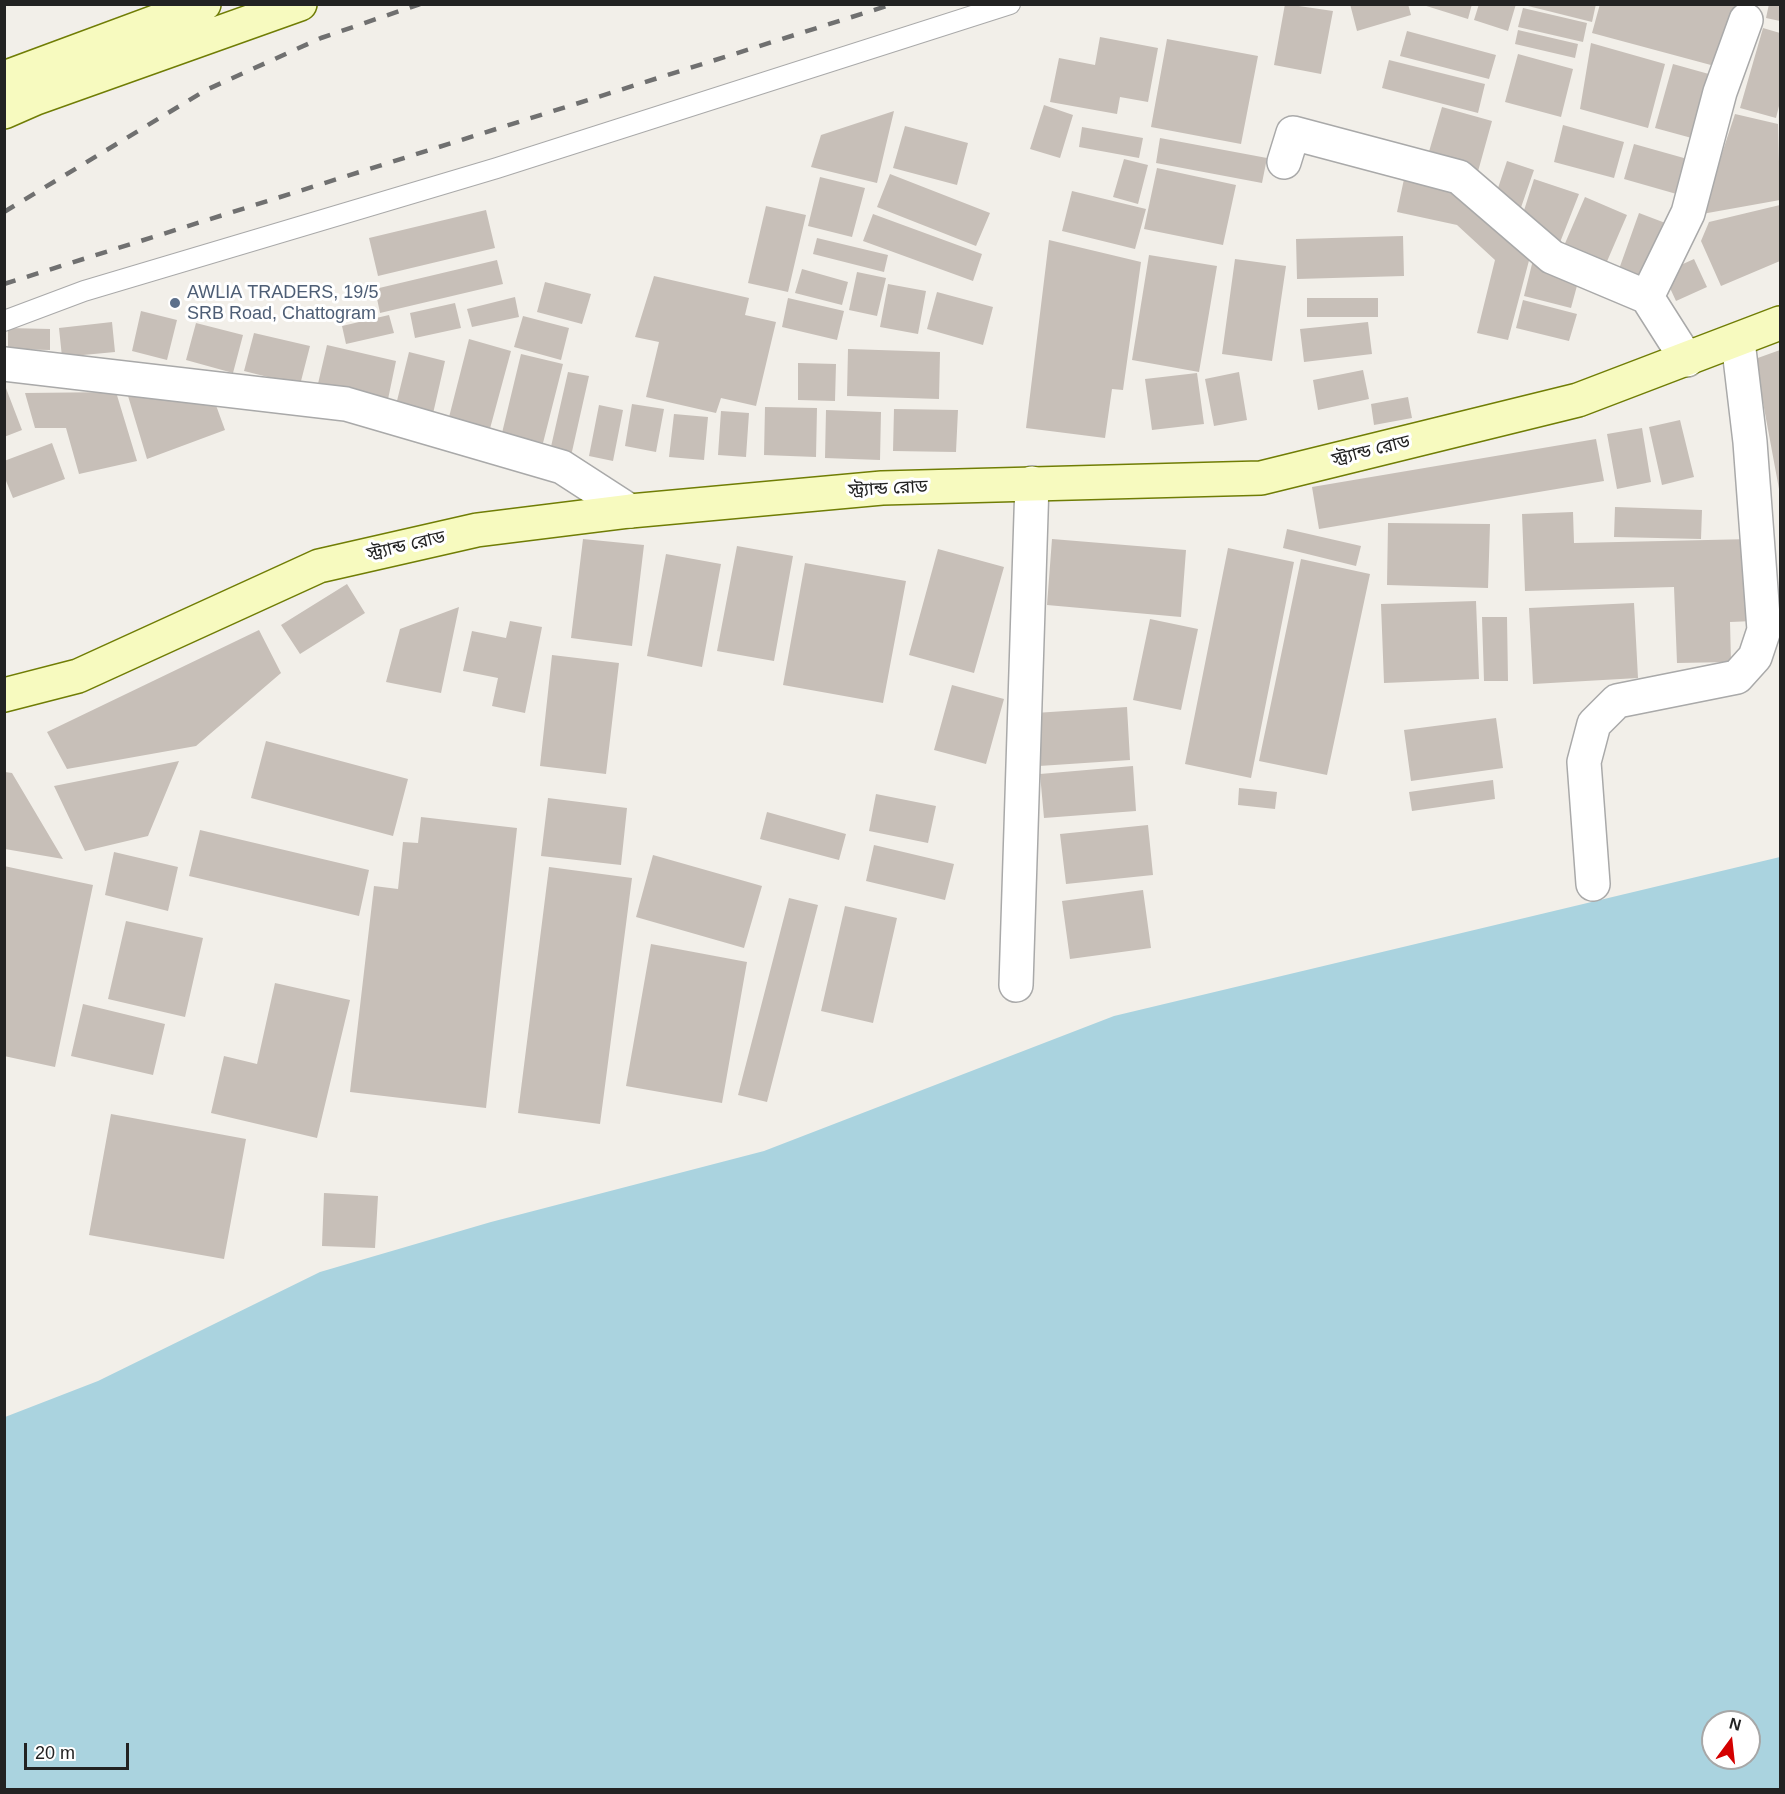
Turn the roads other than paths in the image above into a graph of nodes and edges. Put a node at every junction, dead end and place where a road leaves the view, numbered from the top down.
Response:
1 (204, 4) edge
2 (300, 4) edge
3 (1010, 4) edge
4 (1746, 21) dead end
5 (4, 78) edge
6 (4, 112) edge
7 (1284, 162) dead end
8 (1647, 297) junction
9 (4, 321) edge
10 (1780, 323) edge
11 (1738, 341) junction
12 (1687, 360) junction
13 (4, 364) edge
14 (1032, 483) junction
15 (630, 511) junction
16 (4, 695) edge
17 (1593, 884) dead end
18 (1016, 985) dead end

1 - 5 main road
2 - 6 main road
3 - 9 lane
4 - 8 street
7 - 8 street
8 - 12 street
10 - 11 main road, স্ট্র্যান্ড রোড
11 - 12 main road, স্ট্র্যান্ড রোড
11 - 17 street
12 - 14 main road, স্ট্র্যান্ড রোড
13 - 15 street
14 - 15 main road, স্ট্র্যান্ড রোড
14 - 18 street
15 - 16 main road, স্ট্র্যান্ড রোড

